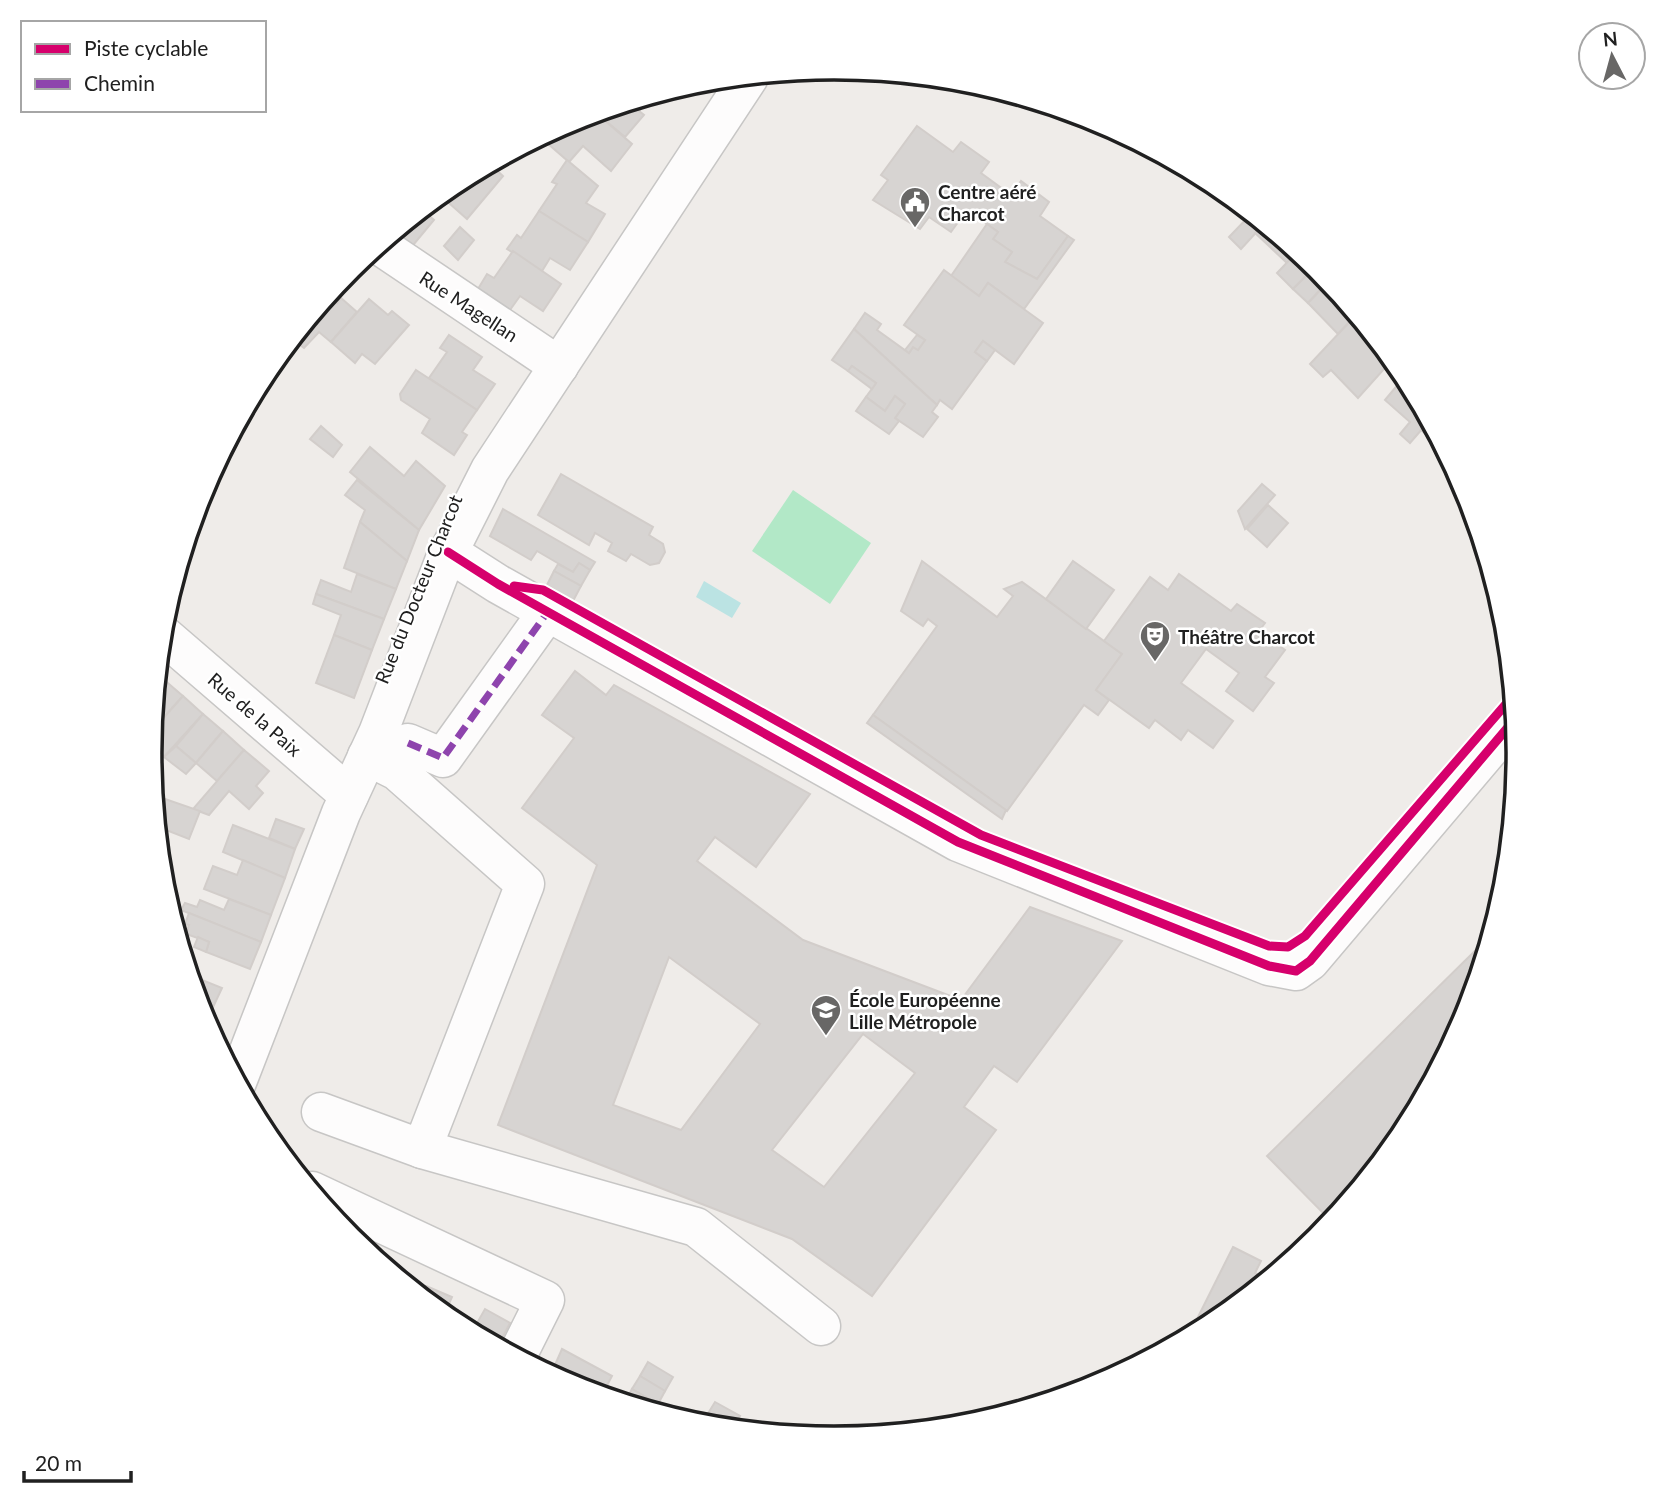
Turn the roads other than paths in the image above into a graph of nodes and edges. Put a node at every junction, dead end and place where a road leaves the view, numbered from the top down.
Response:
1 (743, 87) edge
2 (387, 250) edge
3 (559, 366) junction
4 (448, 552) junction
5 (549, 610) junction
6 (171, 641) edge
7 (1505, 730) edge
8 (408, 743) dead end
9 (368, 757) junction
10 (349, 795) junction
11 (242, 1070) edge
12 (321, 1112) dead end
13 (422, 1149) junction
14 (332, 1200) edge
15 (821, 1326) dead end
16 (521, 1348) edge

1 - 3 street, Rue du Docteur Charcot
2 - 3 street, Rue Magellan
3 - 4 street, Rue du Docteur Charcot
4 - 5 street
4 - 9 street, Rue du Docteur Charcot
5 - 7 street
5 - 8 street
6 - 10 street, Rue de la Paix
9 - 10 street, Rue du Docteur Charcot
9 - 13 street
10 - 11 street, Rue du Docteur Charcot
12 - 13 street
13 - 15 street
14 - 16 street

